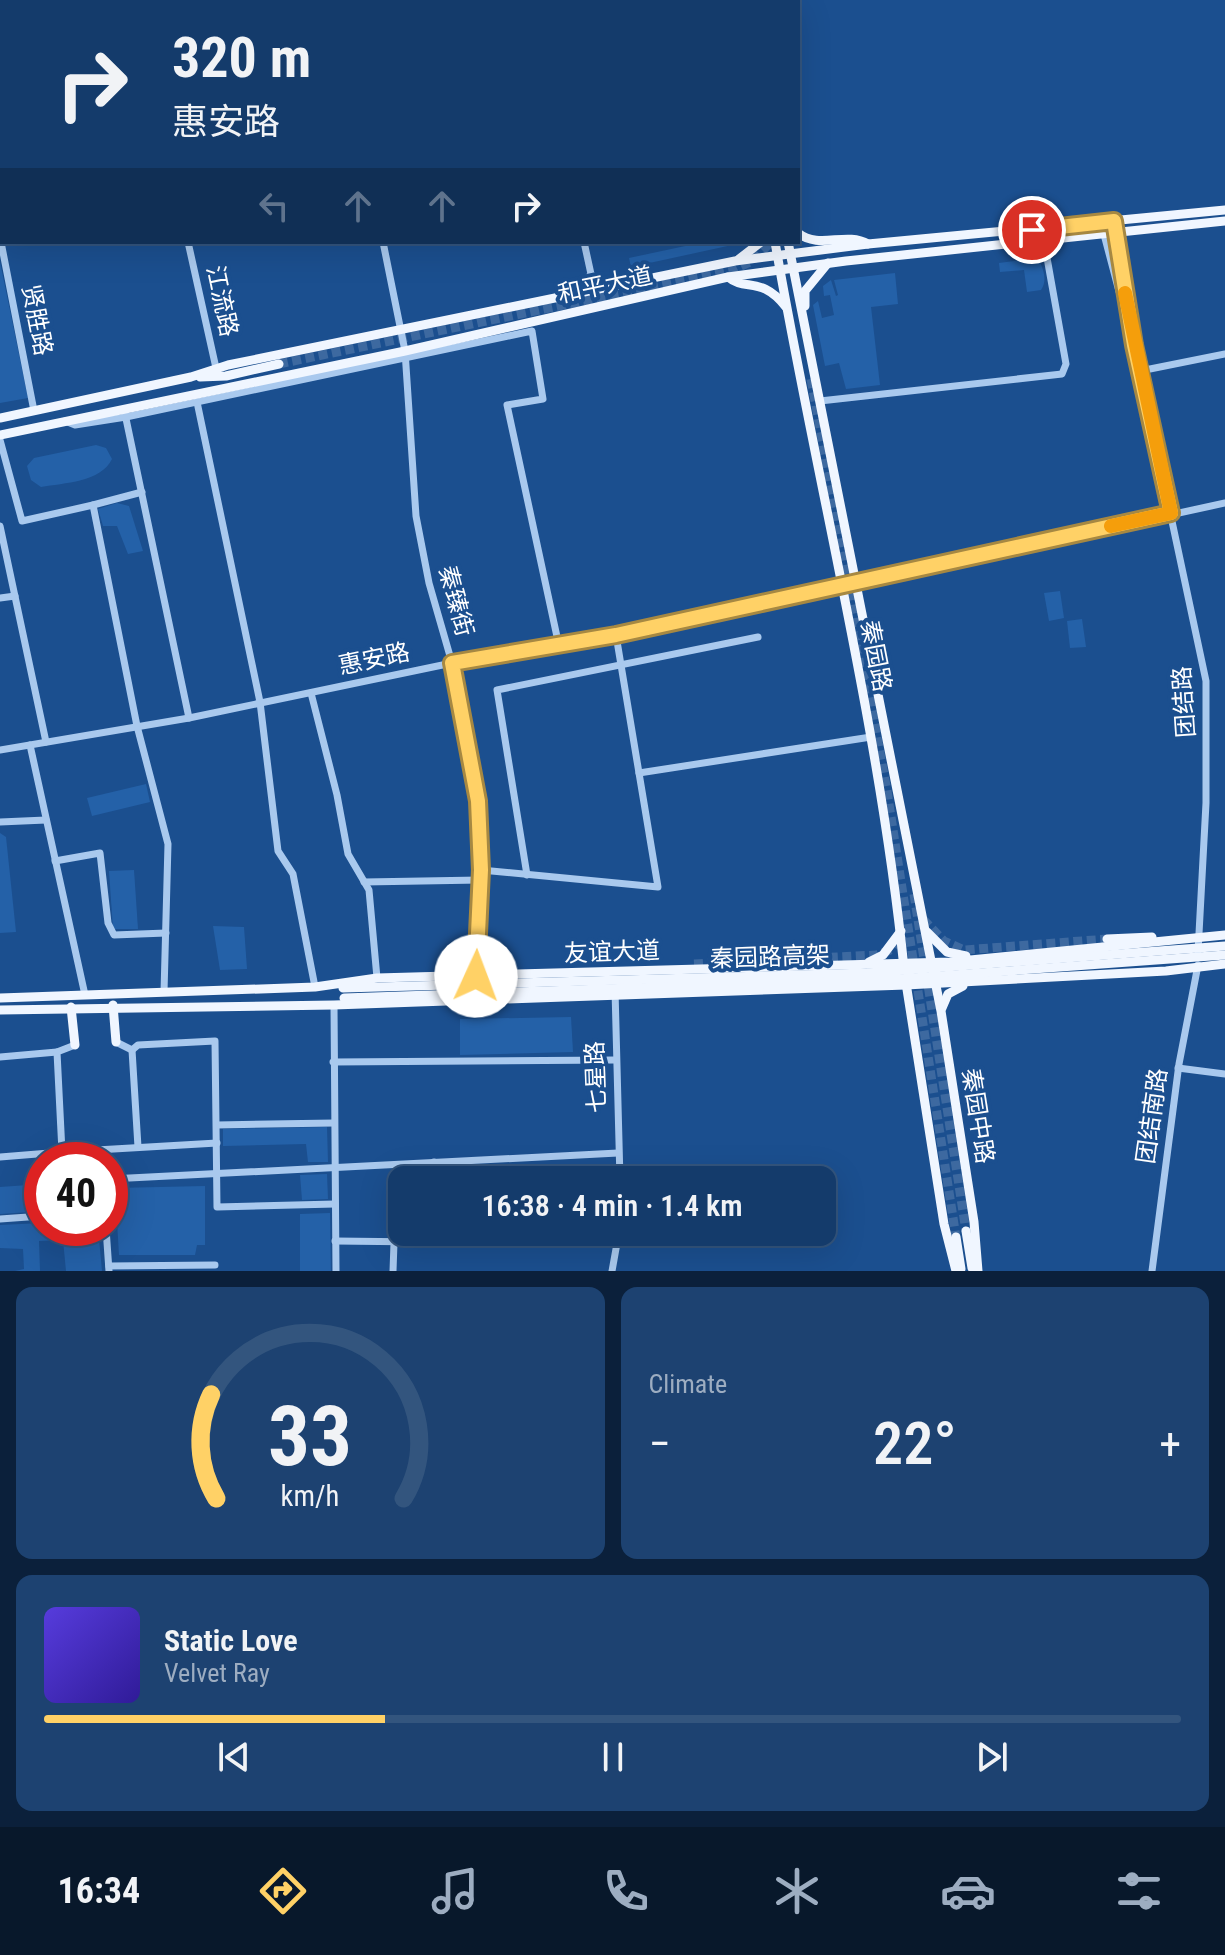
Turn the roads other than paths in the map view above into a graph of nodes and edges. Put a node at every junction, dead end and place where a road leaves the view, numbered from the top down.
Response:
1 (1225, 210) edge
2 (1114, 221) junction
3 (1225, 221) edge
4 (1101, 223) junction
5 (800, 234) edge
6 (1110, 234) junction
7 (1044, 241) junction
8 (1, 244) edge
9 (188, 244) edge
10 (383, 244) edge
11 (584, 244) edge
12 (758, 244) edge
13 (775, 244) edge
14 (788, 244) edge
15 (868, 244) junction
16 (790, 254) junction
17 (778, 255) junction
18 (735, 261) junction
19 (828, 263) junction
20 (792, 268) junction
21 (780, 269) junction
22 (591, 274) junction
23 (728, 277) junction
24 (625, 287) junction
25 (570, 297) junction
26 (788, 309) junction
27 (805, 329) junction
28 (401, 331) junction
29 (1225, 354) edge
30 (405, 355) junction
31 (279, 364) tunnel mouth
32 (216, 368) junction
33 (1140, 371) junction
34 (191, 377) junction
35 (820, 401) junction
36 (197, 402) junction
37 (34, 411) junction
38 (125, 412) junction
39 (0, 418) edge
40 (0, 437) edge
41 (142, 492) junction
42 (1225, 503) edge
43 (93, 505) junction
44 (1171, 513) junction
45 (0, 526) edge
46 (855, 584) junction
47 (843, 587) junction
48 (15, 596) junction
49 (0, 598) edge
50 (616, 635) junction
51 (758, 637) dead end
52 (559, 646) junction
53 (452, 663) junction
54 (621, 667) junction
55 (311, 693) junction
56 (260, 702) junction
57 (189, 718) junction
58 (137, 726) junction
59 (871, 737) junction
60 (46, 742) junction
61 (30, 745) junction
62 (0, 750) edge
63 (639, 773) junction
64 (46, 820) junction
65 (0, 822) edge
66 (55, 861) junction
67 (481, 870) junction
68 (527, 875) junction
69 (480, 880) junction
70 (364, 882) junction
71 (922, 925) junction
72 (902, 928) junction
73 (166, 933) junction
74 (1225, 935) edge
75 (1198, 937) junction
76 (1107, 939) tunnel mouth
77 (1179, 939) junction
78 (1225, 946) edge
79 (1225, 955) edge
80 (1014, 956) junction
81 (904, 963) junction
82 (694, 964) tunnel mouth
83 (1225, 964) edge
84 (854, 965) junction
85 (932, 965) junction
86 (1198, 967) junction
87 (662, 970) junction
88 (615, 972) junction
89 (476, 976) junction
90 (377, 978) junction
91 (976, 983) junction
92 (936, 984) junction
93 (906, 985) junction
94 (870, 986) junction
95 (315, 987) junction
96 (164, 992) junction
97 (344, 993) junction
98 (85, 995) junction
99 (615, 995) junction
100 (0, 998) edge
101 (317, 1002) junction
102 (113, 1005) junction
103 (334, 1005) junction
104 (71, 1007) junction
105 (910, 1008) junction
106 (0, 1010) edge
107 (941, 1011) junction
108 (116, 1042) joint
109 (75, 1045) joint
110 (132, 1050) junction
111 (57, 1052) junction
112 (0, 1057) edge
113 (615, 1060) junction
114 (333, 1062) junction
115 (1178, 1068) junction
116 (1225, 1074) edge
117 (334, 1123) junction
118 (217, 1125) junction
119 (62, 1142) edge
120 (217, 1143) junction
121 (138, 1147) junction
122 (128, 1148) edge
123 (618, 1153) junction
124 (24, 1155) edge
125 (0, 1157) edge
126 (434, 1162) junction
127 (334, 1165) junction
128 (434, 1166) edge
129 (619, 1166) edge
130 (218, 1172) junction
131 (128, 1178) edge
132 (335, 1204) junction
133 (24, 1217) edge
134 (0, 1219) edge
135 (966, 1231) tunnel mouth
136 (956, 1237) tunnel mouth
137 (335, 1241) junction
138 (388, 1243) edge
139 (107, 1246) edge
140 (394, 1246) edge
141 (616, 1246) edge
142 (215, 1265) dead end
143 (109, 1268) edge
144 (336, 1271) edge
145 (393, 1271) edge
146 (612, 1271) edge
147 (959, 1271) edge
148 (975, 1271) edge
149 (1152, 1271) edge

1 - 2 main road, 和平大道
2 - 4 main road, 和平大道
2 - 6 street, 团结路
3 - 6 main road, 和平大道
4 - 6 street, 团结路
4 - 15 main road, 和平大道
5 - 15 main road
6 - 7 main road, 和平大道
6 - 33 street, 团结路
7 - 19 main road, 和平大道
7 - 35 street
8 - 37 street, 贤胜路
9 - 32 street, 江流路
10 - 28 street, 秦臻街
11 - 22 street
12 - 18 main road
13 - 17 main road, 秦园路
14 - 16 main road, 秦园路
15 - 16 main road, 和平大道
16 - 17 main road, 和平大道
16 - 20 main road, 秦园路
17 - 18 main road, 和平大道
17 - 21 main road, 秦园路
18 - 24 main road, 和平大道
19 - 20 main road, 和平大道
19 - 27 main road
20 - 21 main road, 和平大道
20 - 27 main road, 秦园路
21 - 23 main road, 和平大道
21 - 26 main road, 秦园路
22 - 24 street
22 - 25 street
23 - 26 main road
23 - 30 main road, 和平大道
24 - 25 main road, 和平大道
25 - 28 main road, 和平大道
26 - 47 main road, 秦园路
27 - 35 main road, 秦园路
28 - 30 street, 秦臻街
28 - 32 main road, 和平大道
29 - 33 street
30 - 36 street
30 - 38 main road, 和平大道
30 - 52 street
30 - 53 street, 秦臻街
31 - 34 main road
32 - 34 main road, 和平大道
33 - 44 street, 团结路
34 - 37 main road, 和平大道
35 - 46 main road, 秦园路
36 - 38 street
36 - 56 street
37 - 39 main road, 和平大道
38 - 40 main road, 和平大道
38 - 41 street
40 - 43 street
41 - 43 street
41 - 57 street
42 - 44 street, 惠安路
43 - 58 street
44 - 46 street, 惠安路
44 - 75 street, 团结路
45 - 48 street
46 - 47 street, 惠安路
46 - 71 main road, 秦园路
47 - 50 street, 惠安路
47 - 59 main road, 秦园路
48 - 49 street
48 - 60 street
50 - 52 street, 惠安路
50 - 54 street
51 - 54 street
52 - 53 street, 惠安路
53 - 55 street, 惠安路
53 - 67 street, 秦臻街
54 - 63 street
54 - 68 street
55 - 56 street, 惠安路
55 - 70 street
56 - 57 street, 惠安路
56 - 95 street
57 - 58 street, 惠安路
58 - 60 street, 惠安路
58 - 73 street
59 - 63 street
59 - 72 main road, 秦园路
60 - 61 street, 惠安路
61 - 62 street, 惠安路
61 - 64 street
63 - 68 street
64 - 65 street
64 - 66 street
66 - 73 street
66 - 98 street
67 - 68 street
67 - 69 street, 秦臻街
69 - 70 street
69 - 89 street, 秦臻街
70 - 90 street
71 - 80 main road
71 - 85 main road, 秦园路
72 - 81 main road, 秦园路
72 - 84 main road
73 - 96 street
74 - 75 main road, 友谊大道
75 - 77 main road, 友谊大道
75 - 86 street, 团结路
76 - 77 main road
77 - 80 main road, 友谊大道
78 - 97 main road, 秦园路高架, bridge
79 - 97 main road, 秦园路高架, bridge
80 - 85 main road, 友谊大道
81 - 84 main road, 友谊大道
81 - 85 main road, 友谊大道
81 - 93 main road, 秦园路
82 - 87 main road
83 - 86 main road, 友谊大道
84 - 87 main road, 友谊大道
85 - 92 main road, 秦园中路
86 - 91 main road, 友谊大道
86 - 115 street, 团结南路
87 - 88 main road, 友谊大道
88 - 89 main road, 友谊大道
88 - 99 street, 七星路
89 - 90 main road, 友谊大道
90 - 95 main road, 友谊大道
91 - 92 main road, 友谊大道
91 - 107 main road
92 - 93 main road, 友谊大道
92 - 107 main road, 秦园中路
93 - 94 main road, 友谊大道
93 - 105 main road, 秦园中路
94 - 99 main road, 友谊大道
94 - 105 main road
95 - 96 main road, 友谊大道
95 - 97 main road, 秦园路高架
96 - 98 main road, 友谊大道
97 - 101 main road, 秦园路高架
98 - 100 main road, 友谊大道
99 - 103 main road, 友谊大道
99 - 113 street, 七星路
101 - 102 main road, 友谊大道
101 - 103 main road, 友谊大道
102 - 104 main road, 友谊大道
102 - 108 main road
103 - 114 street
104 - 106 main road, 友谊大道
104 - 109 main road
105 - 147 main road, 秦园中路
107 - 148 main road, 秦园中路
108 - 110 street
109 - 111 street
110 - 118 street
110 - 121 street
111 - 112 street
111 - 119 street
113 - 114 street
113 - 123 street, 七星路
114 - 117 street
115 - 116 street
115 - 149 street, 团结南路
117 - 118 street
117 - 127 street
118 - 120 street
120 - 121 street
120 - 130 street
121 - 122 street
123 - 126 street
123 - 129 street, 七星路
124 - 125 street
126 - 127 street
126 - 128 street
127 - 130 street
127 - 132 street
130 - 131 street
130 - 132 street
132 - 137 street
133 - 134 street
135 - 148 main road
136 - 147 main road
137 - 138 street
137 - 144 street
139 - 143 street
140 - 145 street
141 - 146 street
142 - 143 street

